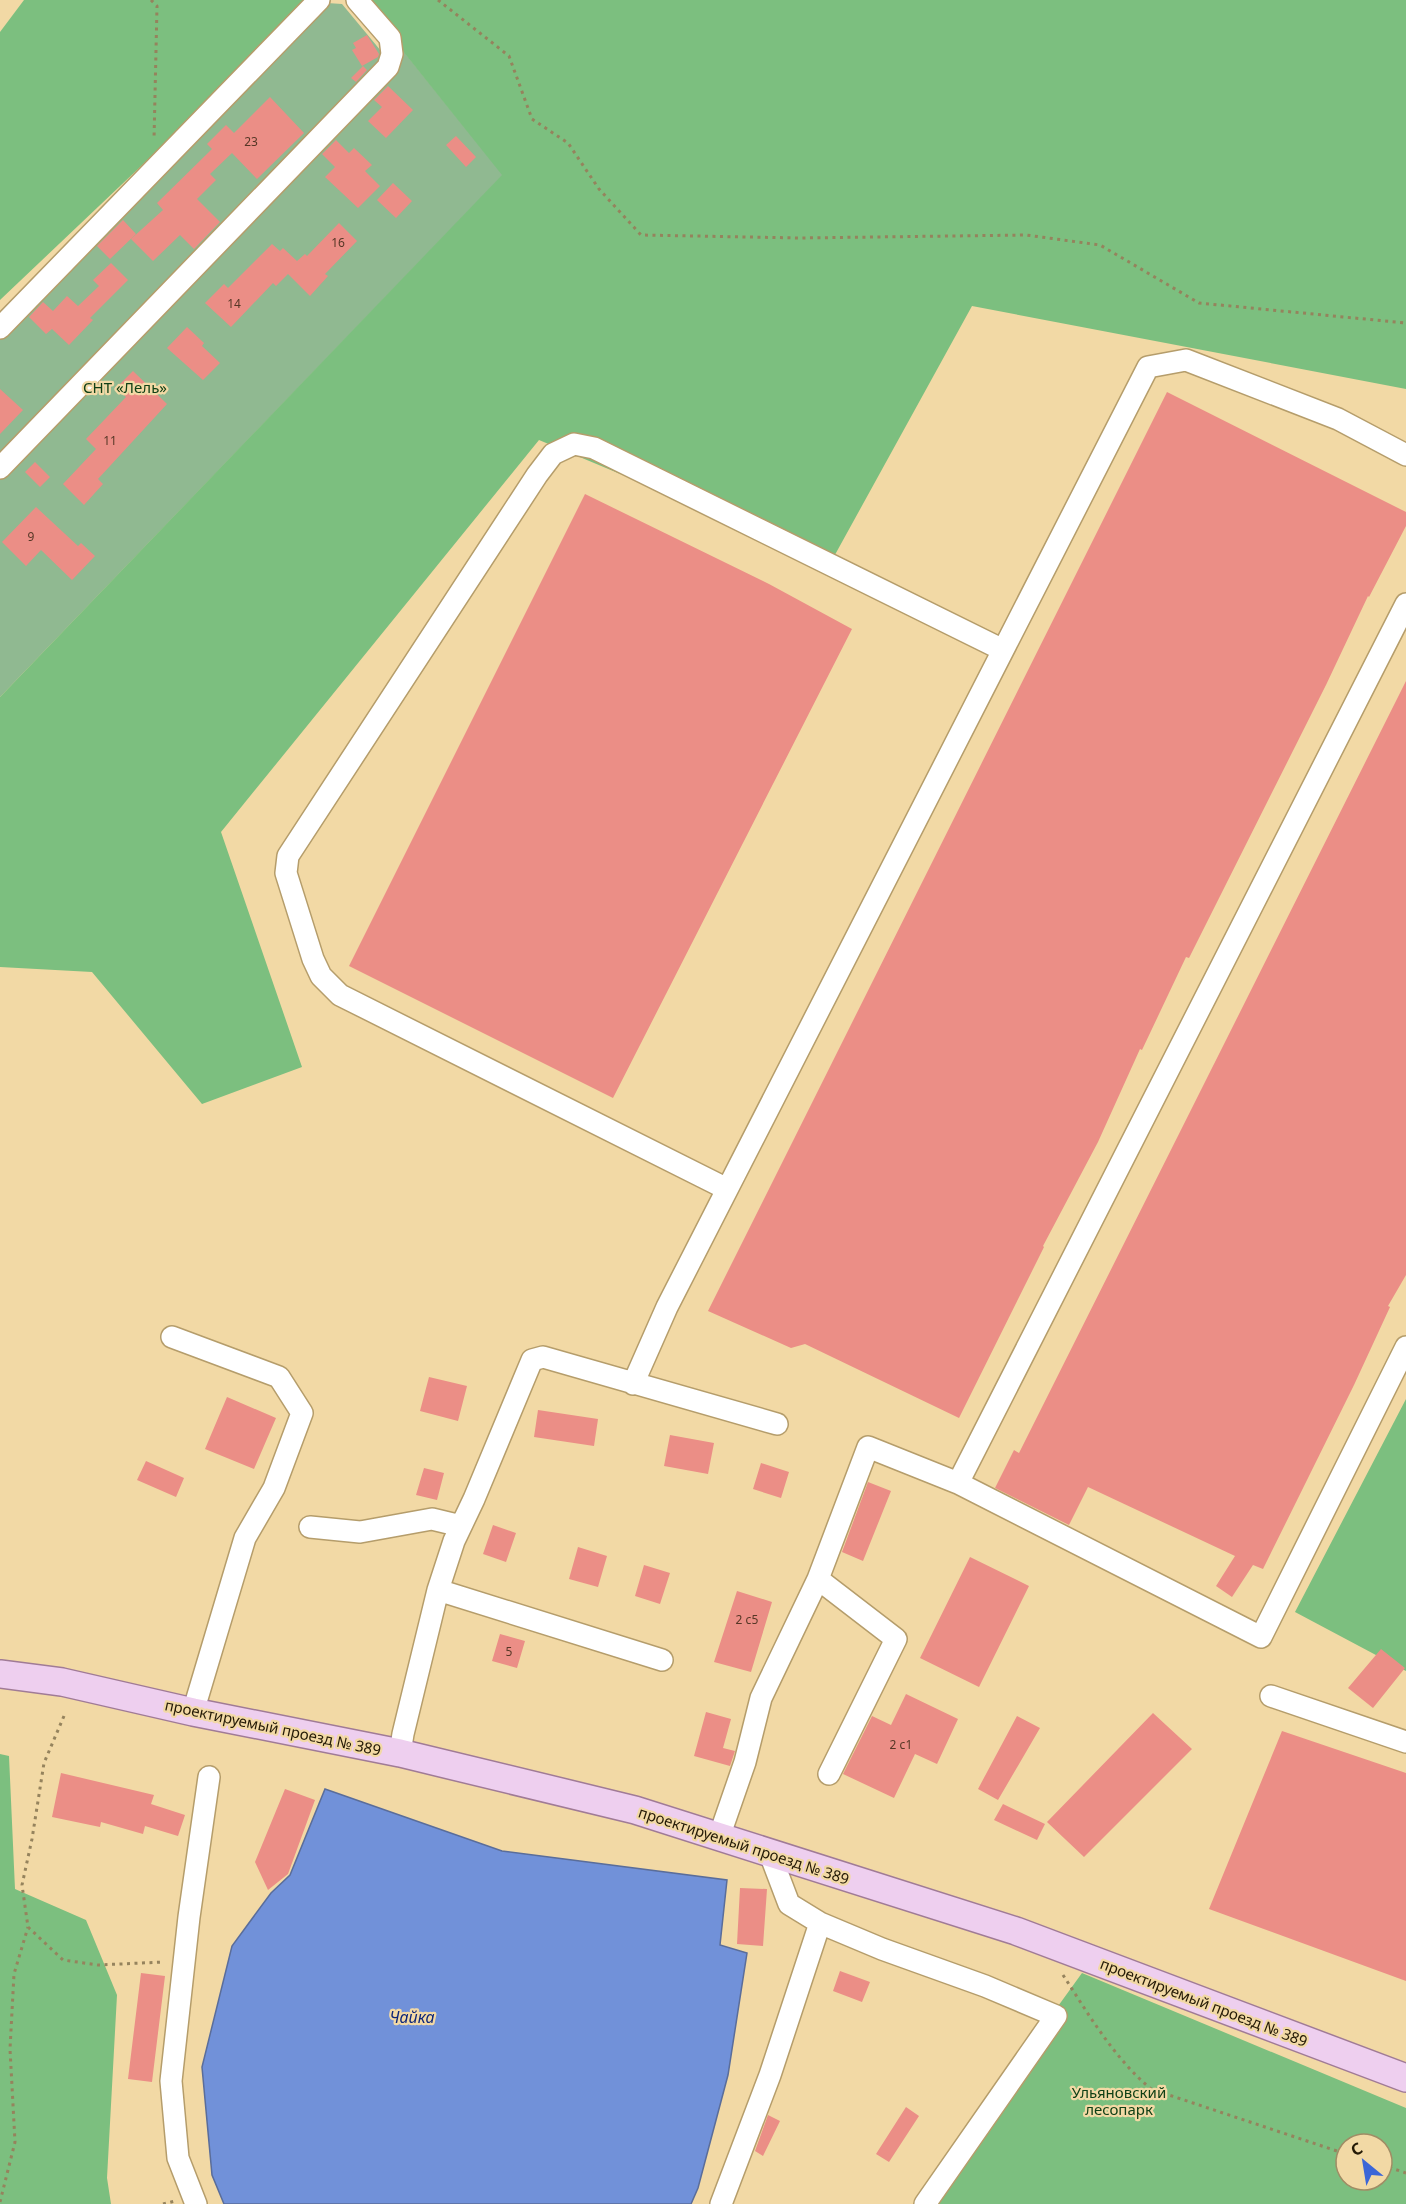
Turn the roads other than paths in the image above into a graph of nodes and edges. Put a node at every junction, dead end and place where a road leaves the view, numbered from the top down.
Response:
1 (319, 0) edge
2 (357, 0) edge
3 (0, 328) edge
4 (1406, 455) edge
5 (0, 468) edge
6 (1406, 604) edge
7 (1003, 650) junction
8 (727, 1189) junction
9 (172, 1336) dead end
10 (1406, 1347) edge
11 (633, 1384) junction
12 (777, 1424) dead end
13 (958, 1483) junction
14 (461, 1526) junction
15 (310, 1527) dead end
16 (818, 1579) junction
17 (438, 1590) junction
18 (662, 1659) dead end
19 (0, 1660) edge
20 (0, 1674) edge
21 (62, 1682) junction
22 (1271, 1696) dead end
23 (193, 1712) junction
24 (1406, 1743) edge
25 (400, 1753) junction
26 (829, 1774) dead end
27 (209, 1777) dead end
28 (718, 1837) junction
29 (770, 1854) junction
30 (820, 1923) junction
31 (1406, 2078) edge
32 (196, 2204) edge
33 (721, 2204) edge
34 (925, 2204) edge

1 - 3 street
2 - 5 street
4 - 7 street
6 - 13 street
7 - 8 street
7 - 8 street
8 - 11 street
9 - 23 street
10 - 13 street
11 - 12 street
11 - 14 street
13 - 16 street
14 - 15 street
14 - 17 street
16 - 26 street
16 - 28 street
17 - 18 street
17 - 25 street
19 - 21 main road, проектируемый проезд № 389
20 - 21 main road, проектируемый проезд № 389
21 - 23 main road, проектируемый проезд № 389
22 - 24 street
23 - 25 main road, проектируемый проезд № 389
25 - 28 main road, проектируемый проезд № 389
27 - 32 street
28 - 29 main road, проектируемый проезд № 389
29 - 30 street
29 - 31 main road, проектируемый проезд № 389
30 - 33 street
30 - 34 street

